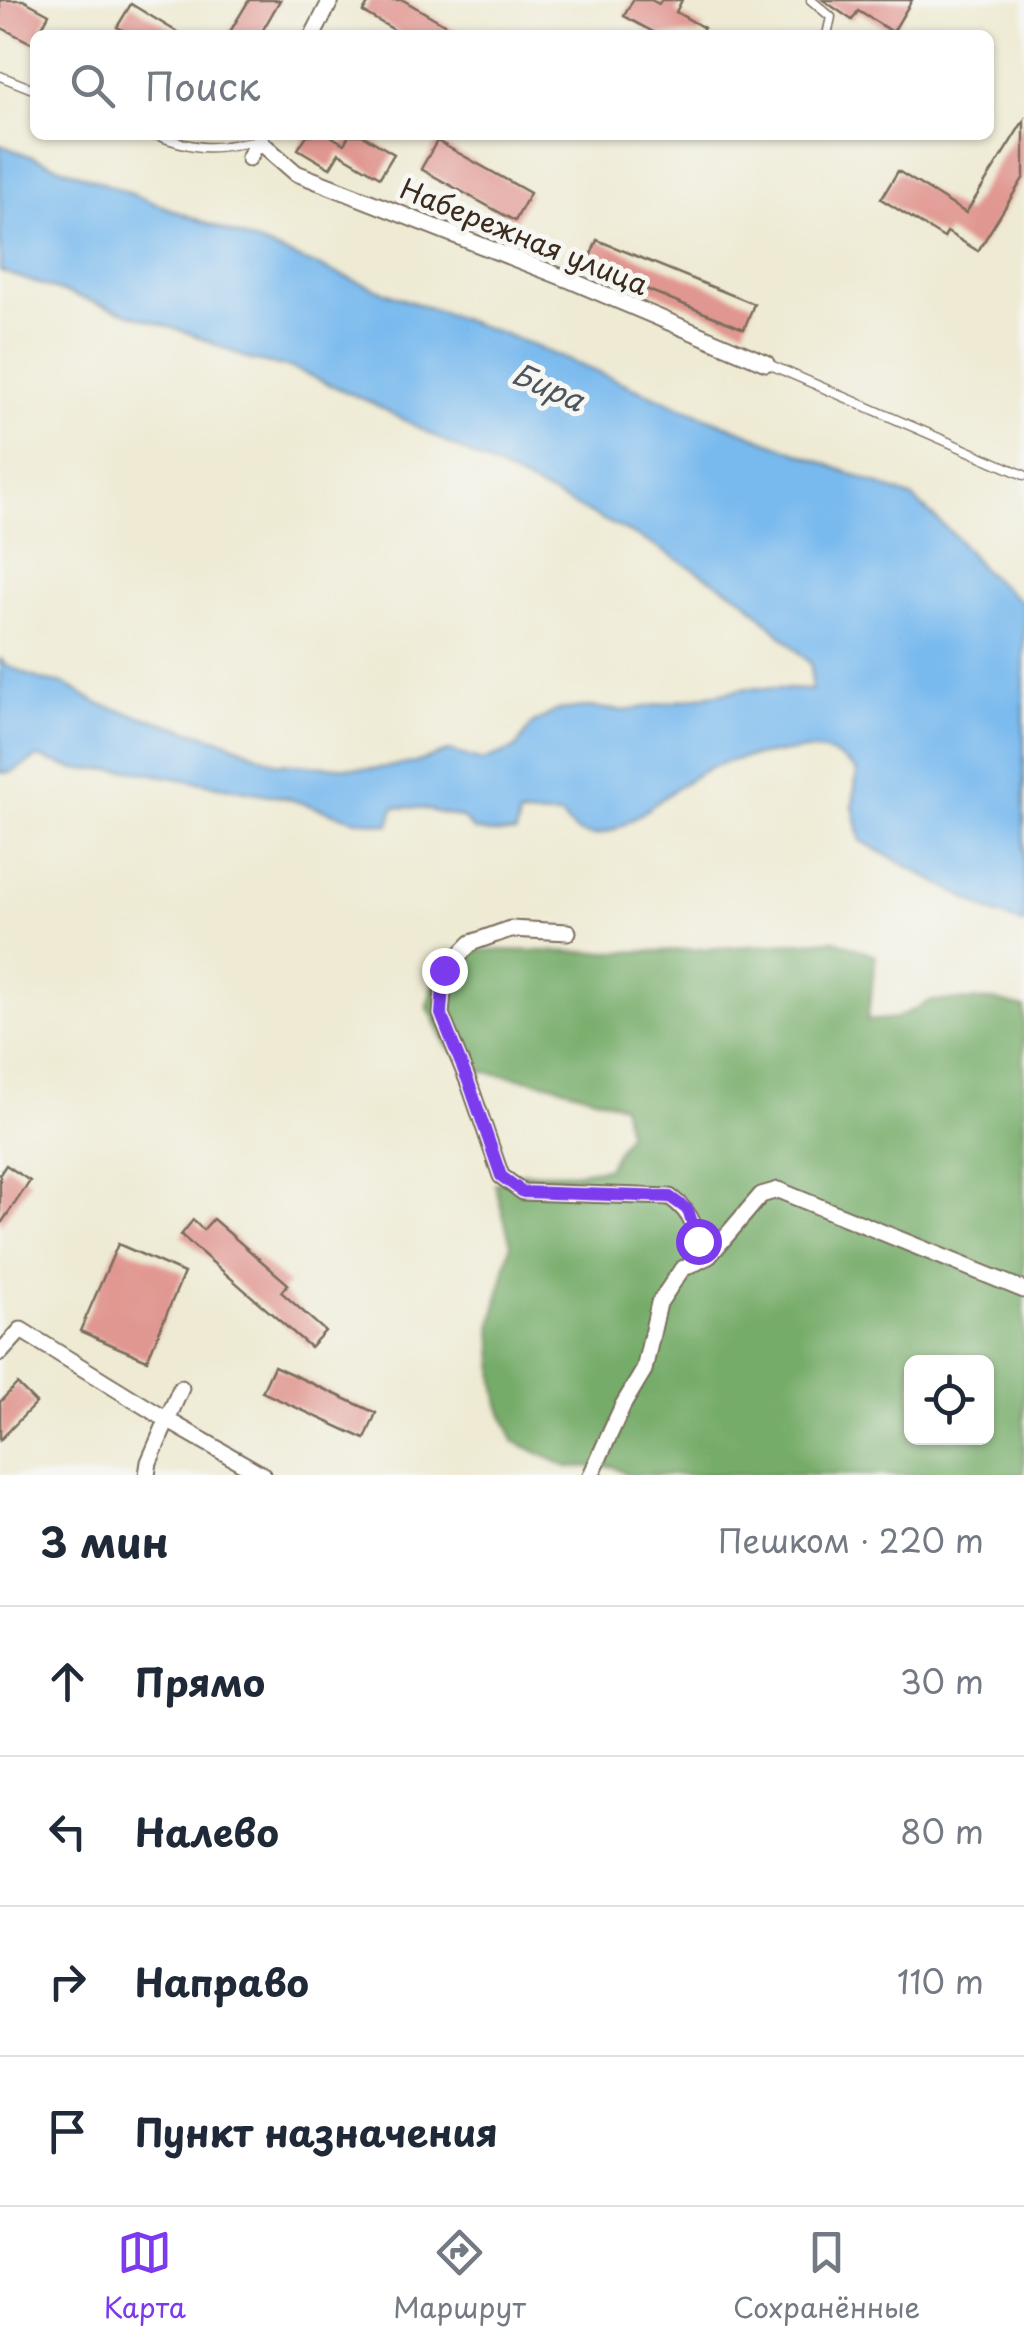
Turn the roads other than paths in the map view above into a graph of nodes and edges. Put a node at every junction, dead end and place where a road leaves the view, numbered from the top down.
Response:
1 (332, 0) edge
2 (811, 0) edge
3 (316, 30) edge
4 (828, 30) edge
5 (0, 76) edge
6 (30, 88) edge
7 (170, 140) edge
8 (249, 140) edge
9 (258, 140) edge
10 (263, 140) edge
11 (249, 158) dead end
12 (766, 363) joint
13 (1024, 476) edge
14 (568, 932) dead end
15 (696, 1262) junction
16 (1024, 1290) edge
17 (0, 1354) edge
18 (181, 1388) dead end
19 (167, 1420) junction
20 (147, 1475) edge
21 (263, 1475) edge
22 (591, 1475) edge

1 - 3 street
2 - 4 lane
5 - 6 lane
7 - 8 lane
9 - 11 street
10 - 12 street, Набережная улица
12 - 13 lane
14 - 15 street
15 - 16 street
15 - 22 street
17 - 19 street
18 - 19 street
19 - 20 street
19 - 21 street

